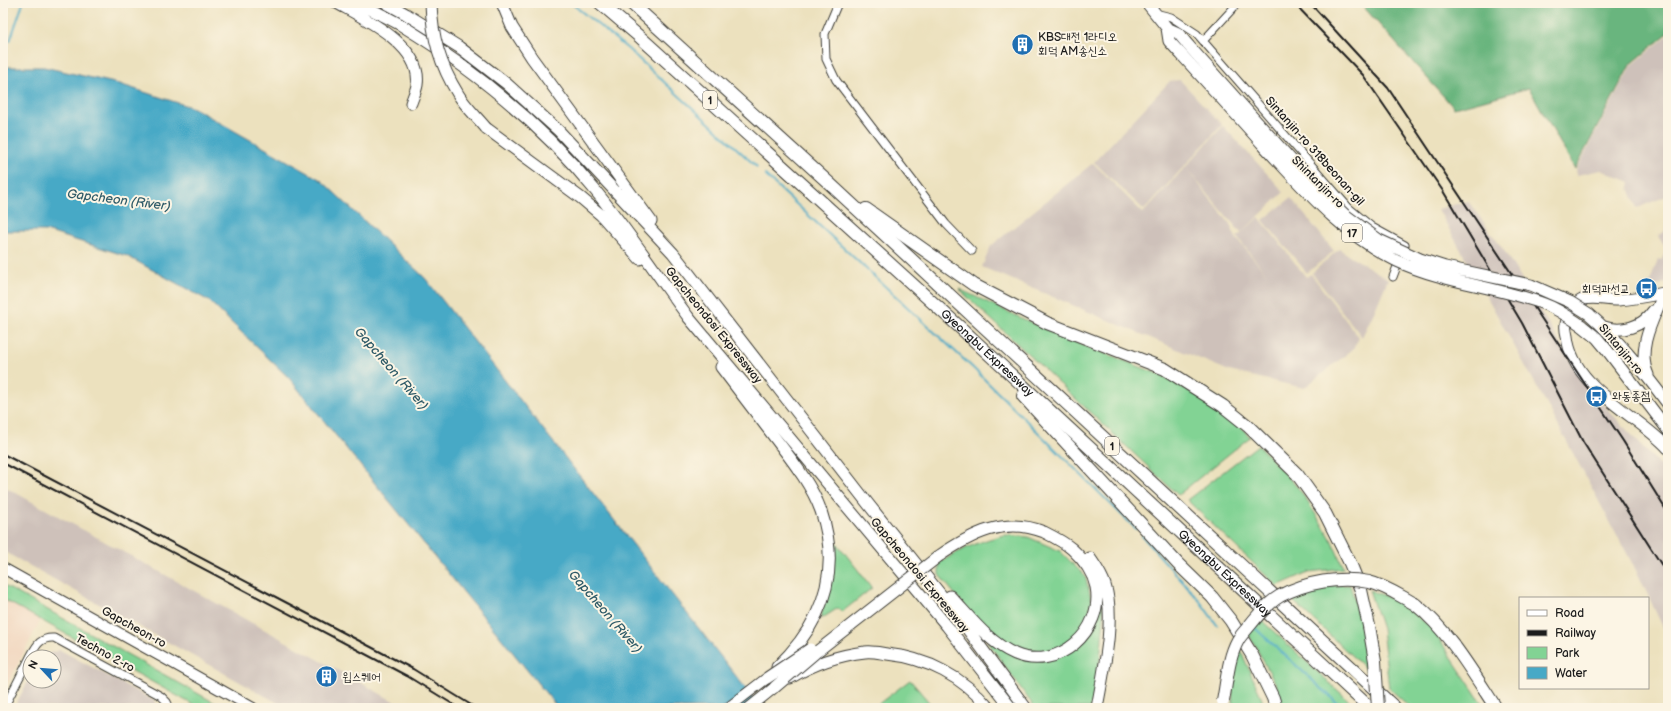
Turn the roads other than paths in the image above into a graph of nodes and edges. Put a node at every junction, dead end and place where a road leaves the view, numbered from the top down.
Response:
1 (337, 3) edge
2 (358, 3) edge
3 (386, 3) edge
4 (431, 3) edge
5 (502, 3) edge
6 (600, 3) edge
7 (631, 3) edge
8 (838, 3) edge
9 (1147, 3) edge
10 (1238, 3) edge
11 (1155, 13) junction
12 (1167, 28) junction
13 (1204, 40) junction
14 (411, 103) dead end
15 (829, 183) junction
16 (972, 251) dead end
17 (673, 252) junction
18 (1393, 277) dead end
19 (664, 284) junction
20 (1664, 293) junction
21 (1589, 314) joint
22 (689, 318) junction
23 (1581, 324) joint
24 (1604, 327) junction
25 (964, 331) junction
26 (1652, 383) junction
27 (1668, 404) edge
28 (1668, 430) edge
29 (1668, 448) edge
30 (870, 505) junction
31 (937, 554) junction
32 (3, 568) edge
33 (34, 649) edge
34 (22, 673) edge
35 (767, 678) junction
36 (775, 688) junction
37 (1224, 705) edge
38 (4, 708) edge
39 (170, 708) edge
40 (253, 708) edge
41 (728, 708) edge
42 (749, 708) edge
43 (989, 708) edge
44 (1011, 708) edge
45 (1026, 708) edge
46 (1097, 708) edge
47 (1276, 708) edge
48 (1370, 708) edge
49 (1378, 708) edge
50 (1395, 708) edge
51 (1496, 708) edge

1 - 14 main road
2 - 19 main road, Gapcheondosi Expressway
3 - 17 main road, Gapcheondosi Expressway
4 - 19 main road, bridge
5 - 17 main road
6 - 25 highway, Gyeongbu Expressway / 1
7 - 15 highway, Gyeongbu Expressway / 1
8 - 16 street
9 - 11 main road, 17
10 - 13 street
11 - 12 main road, 17
11 - 13 street, Sintanjin-ro 318beonan-gil
12 - 21 main road, Shintanjin-ro / 17, bridge
12 - 23 main road, Shintanjin-ro / 17, bridge
13 - 18 street, Sintanjin-ro 318beonan-gil
15 - 49 highway, bridge
15 - 50 highway, Gyeongbu Expressway / 1
17 - 30 main road, Gapcheondosi Expressway
19 - 22 main road, Gapcheondosi Expressway
20 - 24 main road
20 - 26 main road
20 - 29 main road
21 - 24 main road, Sintanjin-ro / 17
22 - 35 main road, bridge
22 - 44 main road, Gapcheondosi Expressway
23 - 28 main road, Sintanjin-ro / 17
24 - 26 main road, Sintanjin-ro / 17
25 - 47 highway
25 - 48 highway, Gyeongbu Expressway / 1
26 - 27 main road, Sintanjin-ro / 17
30 - 31 main road
30 - 45 main road, Gapcheondosi Expressway
31 - 35 main road, bridge
31 - 36 main road, bridge
31 - 46 main road
32 - 40 main road, Gapcheon-ro
33 - 39 street, Techno 2-ro
34 - 38 street, Techno 2-ro
35 - 41 main road
36 - 42 main road
36 - 43 main road, bridge
37 - 51 highway, bridge

